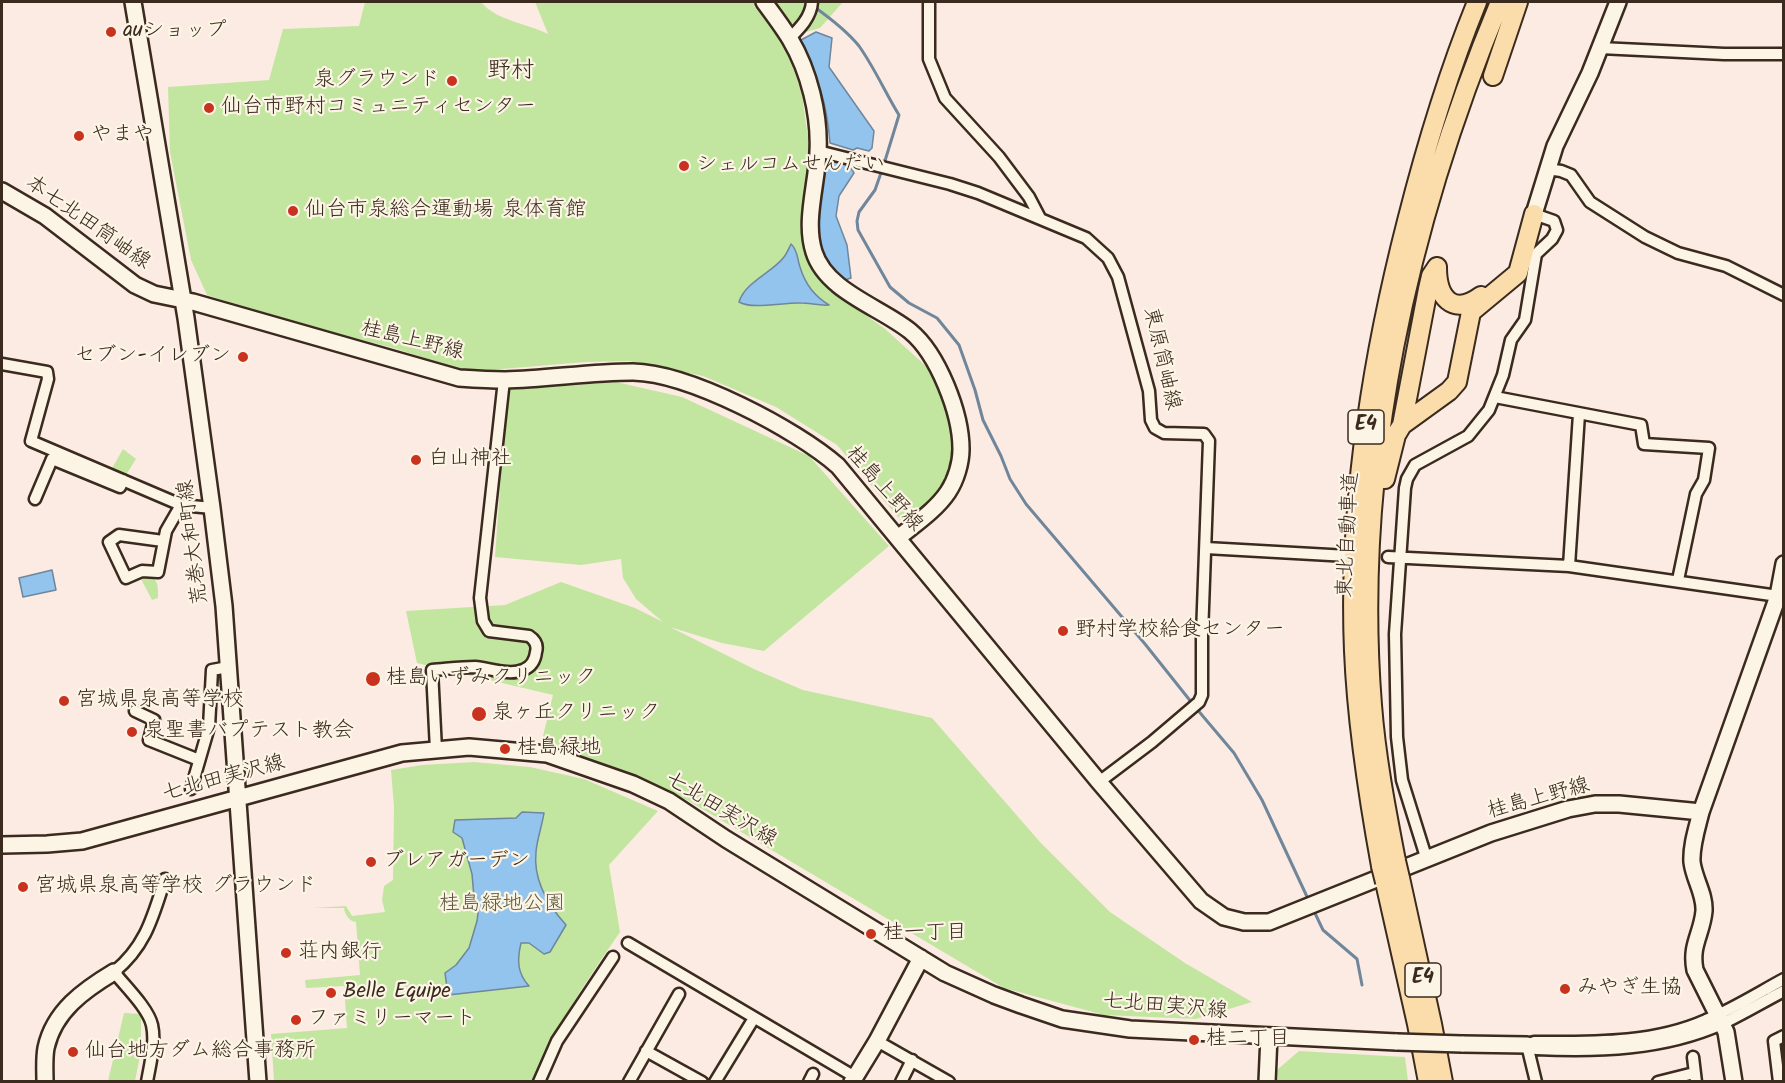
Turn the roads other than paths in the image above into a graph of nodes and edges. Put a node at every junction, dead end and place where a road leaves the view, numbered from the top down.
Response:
1 (133, 2) edge
2 (764, 2) edge
3 (929, 2) edge
4 (1477, 2) edge
5 (1500, 2) edge
6 (1518, 2) edge
7 (1618, 2) edge
8 (811, 5) edge
9 (790, 38) junction
10 (1600, 48) junction
11 (1784, 54) edge
12 (1493, 76) dead end
13 (818, 151) junction
14 (1547, 169) junction
15 (2, 191) edge
16 (1534, 214) junction
17 (1040, 218) junction
18 (1522, 255) junction
19 (1784, 295) edge
20 (183, 301) junction
21 (2, 364) edge
22 (504, 380) junction
23 (1495, 397) junction
24 (1579, 414) junction
25 (1402, 425) junction
26 (123, 480) junction
27 (35, 498) dead end
28 (181, 505) junction
29 (212, 508) junction
30 (898, 538) junction
31 (163, 541) junction
32 (1206, 548) junction
33 (1348, 556) dead end
34 (1388, 557) dead end
35 (1400, 557) junction
36 (1784, 564) edge
37 (1569, 566) junction
38 (1678, 580) junction
39 (1369, 596) junction
40 (1778, 596) junction
41 (228, 667) junction
42 (135, 711) dead end
43 (436, 750) junction
44 (199, 760) junction
45 (1099, 782) junction
46 (191, 789) dead end
47 (238, 797) junction
48 (1701, 812) junction
49 (2, 844) edge
50 (1426, 857) junction
51 (1391, 872) junction
52 (165, 879) dead end
53 (628, 943) dead end
54 (613, 957) dead end
55 (921, 958) junction
56 (114, 972) junction
57 (1784, 979) edge
58 (1784, 991) edge
59 (679, 994) dead end
60 (754, 1018) junction
61 (1720, 1019) junction
62 (1269, 1036) junction
63 (1784, 1036) edge
64 (877, 1041) junction
65 (1527, 1045) junction
66 (646, 1051) junction
67 (1693, 1057) dead end
68 (912, 1060) junction
69 (1695, 1077) edge
70 (853, 1079) edge
71 (45, 1082) edge
72 (147, 1082) edge
73 (258, 1082) edge
74 (540, 1082) edge
75 (629, 1082) edge
76 (702, 1082) edge
77 (716, 1082) edge
78 (901, 1082) edge
79 (949, 1082) edge
80 (1267, 1082) edge
81 (1428, 1082) edge
82 (1443, 1082) edge
83 (1536, 1082) edge
84 (1658, 1082) edge
85 (1734, 1082) edge
86 (1779, 1082) edge

1 - 20 street, 荒巻大和町線
2 - 9 street
3 - 17 street
4 - 51 highway, 東北自動車道 / E4
5 - 39 highway, 東北自動車道 / E4
6 - 12 highway
7 - 10 street
8 - 9 street
9 - 13 street
10 - 11 street
10 - 14 street
13 - 17 street, 東原筒岫線
13 - 30 street
14 - 16 street
14 - 19 street
15 - 20 street, 本七北田筒岫線
16 - 18 highway
16 - 23 street
17 - 32 street, 東原筒岫線
18 - 25 highway
18 - 25 highway
20 - 22 street, 桂島上野線
20 - 29 street, 荒巻大和町線
21 - 26 street
22 - 30 street, 桂島上野線
22 - 43 street
23 - 24 street
23 - 35 street
24 - 37 street
24 - 38 street
25 - 39 highway
26 - 27 street
26 - 28 street
28 - 29 street
28 - 31 street
29 - 41 street, 荒巻大和町線
30 - 45 street, 桂島上野線
31 - 31 street
32 - 33 street
32 - 45 street, 東原筒岫線
34 - 35 street
35 - 37 street
35 - 50 street
36 - 40 street
37 - 38 street
38 - 40 street
39 - 51 highway, 東北自動車道 / E4
40 - 48 street
41 - 44 street
41 - 47 street, 荒巻大和町線
42 - 44 street
43 - 47 street, 七北田実沢線
43 - 55 street, 七北田実沢線
44 - 46 street
45 - 50 street, 桂島上野線
47 - 49 street, 七北田実沢線
47 - 73 street, 荒巻大和町線
48 - 50 street, 桂島上野線
48 - 61 street
51 - 81 highway, 東北自動車道 / E4
51 - 82 highway, 東北自動車道 / E4
52 - 56 street
53 - 60 street
54 - 74 street
55 - 62 street, 七北田実沢線
55 - 64 street
56 - 71 street
56 - 72 street
57 - 61 street
58 - 61 street
59 - 66 street
60 - 70 street
60 - 77 street
61 - 65 street
61 - 85 street
62 - 65 street, 七北田実沢線, bridge
62 - 80 street
63 - 86 street
64 - 68 street
64 - 70 street
65 - 83 street
66 - 75 street
66 - 76 street
67 - 69 street
68 - 78 street
68 - 79 street
69 - 84 street

